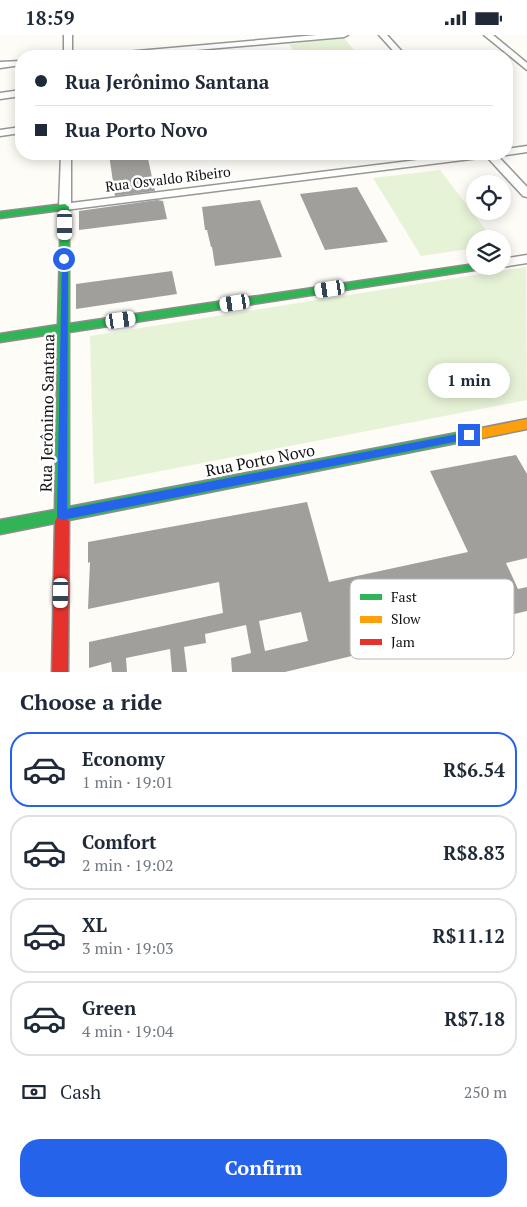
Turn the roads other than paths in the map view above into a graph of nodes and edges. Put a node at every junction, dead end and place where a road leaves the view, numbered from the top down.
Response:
1 (68, 35) edge
2 (344, 35) edge
3 (383, 35) edge
4 (488, 35) edge
5 (68, 50) edge
6 (173, 50) edge
7 (397, 50) edge
8 (506, 50) edge
9 (513, 56) edge
10 (15, 64) edge
11 (0, 65) edge
12 (527, 67) edge
13 (15, 94) edge
14 (0, 95) edge
15 (15, 131) edge
16 (0, 133) edge
17 (527, 149) edge
18 (513, 151) edge
19 (66, 160) edge
20 (442, 160) edge
21 (496, 160) edge
22 (527, 193) edge
23 (65, 207) junction
24 (0, 215) edge
25 (527, 259) edge
26 (511, 262) edge
27 (466, 268) edge
28 (64, 328) junction
29 (0, 338) edge
30 (527, 424) edge
31 (62, 515) junction
32 (0, 527) edge
33 (60, 672) edge

1 - 5 street
2 - 6 street
3 - 7 street
4 - 8 street
9 - 12 street
10 - 11 street
13 - 14 street
15 - 16 street
17 - 18 street
19 - 23 street, Rua Jerônimo Santana
20 - 23 street, Rua Osvaldo Ribeiro
21 - 22 street
23 - 24 street, Rua Osvaldo Ribeiro
23 - 28 street, Rua Jerônimo Santana
25 - 26 street
27 - 28 street
28 - 29 street
28 - 31 street, Rua Jerônimo Santana
30 - 31 street, Rua Porto Novo
31 - 32 street, Rua Porto Novo
31 - 33 street, Rua Jerônimo Santana

